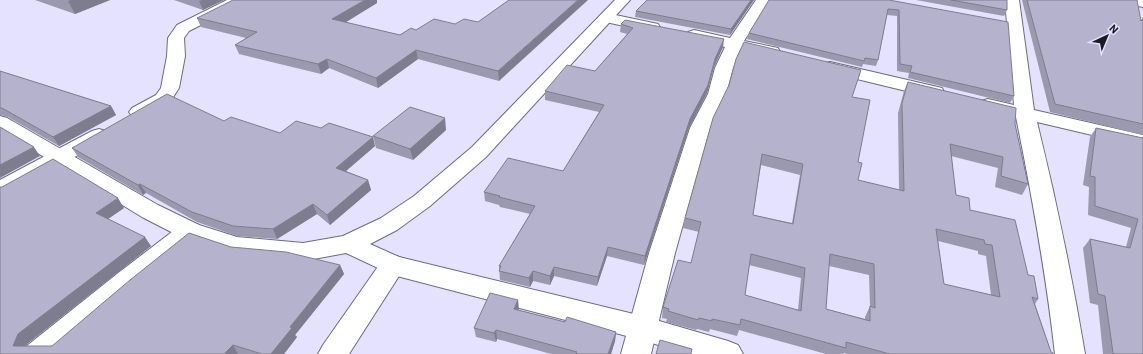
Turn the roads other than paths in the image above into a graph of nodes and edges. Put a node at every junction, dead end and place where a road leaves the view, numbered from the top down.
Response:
1 (239, 0) edge
2 (623, 0) edge
3 (764, 0) edge
4 (1012, 0) edge
5 (1128, 0) edge
6 (1143, 3) edge
7 (606, 18) junction
8 (735, 43) junction
9 (788, 56) edge
10 (818, 63) edge
11 (951, 96) edge
12 (973, 102) edge
13 (1025, 114) junction
14 (0, 122) edge
15 (1143, 141) edge
16 (59, 156) junction
17 (0, 190) edge
18 (190, 232) junction
19 (348, 244) junction
20 (393, 265) junction
21 (639, 341) edge
22 (38, 354) edge
23 (333, 354) edge
24 (728, 354) edge
25 (1070, 354) edge

1 - 16 street
2 - 7 street
3 - 8 street
4 - 13 street
5 - 6 street
7 - 8 street
7 - 19 street
8 - 9 street
8 - 21 street
10 - 11 street
12 - 13 street
13 - 15 street
13 - 25 street
14 - 16 street
16 - 17 street
16 - 18 street
18 - 19 street
18 - 22 street
19 - 20 street
20 - 21 street
20 - 23 street
21 - 24 street

